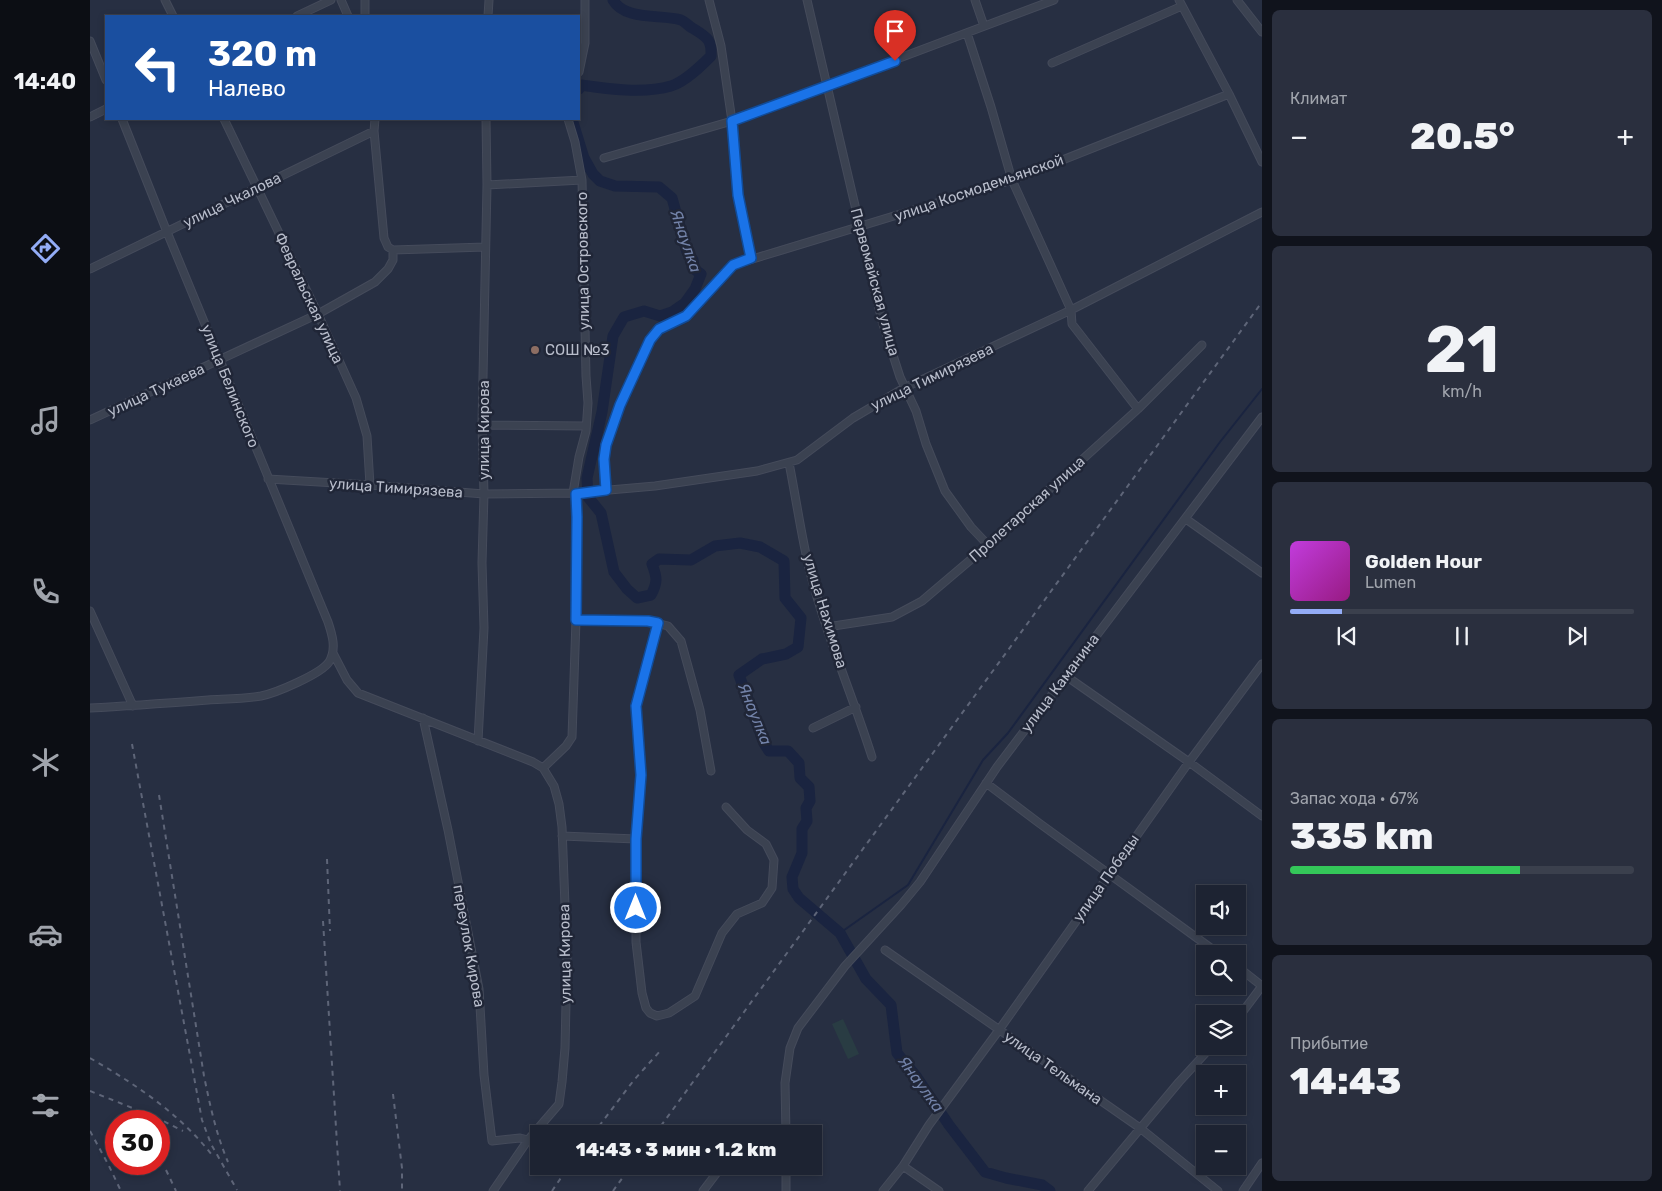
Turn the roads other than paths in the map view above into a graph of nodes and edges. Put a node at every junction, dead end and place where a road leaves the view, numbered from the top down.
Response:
1 (165, 0) edge
2 (331, 0) edge
3 (341, 0) edge
4 (365, 0) edge
5 (489, 0) edge
6 (585, 0) edge
7 (709, 0) edge
8 (808, 0) edge
9 (975, 0) edge
10 (1054, 0) edge
11 (1237, 0) edge
12 (1180, 3) edge
13 (172, 15) edge
14 (298, 15) edge
15 (348, 15) edge
16 (365, 15) edge
17 (488, 15) edge
18 (984, 26) junction
19 (1262, 32) edge
20 (967, 33) junction
21 (90, 41) edge
22 (1052, 63) dead end
23 (580, 67) edge
24 (105, 78) edge
25 (828, 85) junction
26 (1230, 94) junction
27 (105, 110) edge
28 (90, 117) edge
29 (122, 120) edge
30 (224, 120) edge
31 (375, 120) edge
32 (486, 120) edge
33 (568, 120) edge
34 (732, 121) junction
35 (374, 131) junction
36 (604, 158) dead end
37 (1262, 162) edge
38 (582, 180) junction
39 (1012, 180) junction
40 (487, 185) junction
41 (257, 188) junction
42 (1262, 212) edge
43 (860, 227) junction
44 (166, 232) junction
45 (485, 248) junction
46 (393, 250) junction
47 (751, 258) junction
48 (90, 268) edge
49 (1071, 310) junction
50 (318, 314) junction
51 (1202, 345) dead end
52 (220, 360) junction
53 (904, 388) junction
54 (1138, 410) junction
55 (1262, 417) edge
56 (90, 420) edge
57 (482, 425) junction
58 (586, 426) junction
59 (789, 463) junction
60 (268, 479) junction
61 (370, 485) junction
62 (602, 490) junction
63 (577, 493) junction
64 (484, 494) junction
65 (1186, 519) junction
66 (988, 545) junction
67 (1262, 573) edge
68 (90, 610) edge
69 (576, 620) junction
70 (658, 623) junction
71 (827, 627) junction
72 (333, 653) junction
73 (1262, 664) edge
74 (1066, 676) junction
75 (133, 706) junction
76 (856, 707) junction
77 (90, 708) edge
78 (423, 718) junction
79 (813, 728) dead end
80 (478, 741) junction
81 (872, 757) dead end
82 (1189, 762) junction
83 (543, 768) junction
84 (711, 771) dead end
85 (986, 782) junction
86 (726, 807) dead end
87 (1262, 816) edge
88 (562, 836) junction
89 (636, 839) junction
90 (1109, 874) junction
91 (1207, 945) edge
92 (885, 950) dead end
93 (1246, 973) edge
94 (1262, 986) edge
95 (1246, 1007) edge
96 (999, 1030) junction
97 (1204, 1055) edge
98 (786, 1125) edge
99 (1140, 1128) junction
100 (528, 1140) junction
101 (1262, 1163) edge
102 (902, 1166) junction
103 (715, 1175) edge
104 (786, 1175) edge
105 (493, 1191) edge
106 (703, 1191) edge
107 (786, 1191) edge
108 (883, 1191) edge
109 (939, 1191) edge
110 (1088, 1191) edge
111 (1218, 1191) edge
112 (1243, 1191) edge

1 - 13 street
2 - 14 street
3 - 15 street
4 - 16 street
5 - 17 street
6 - 23 street
7 - 34 street
8 - 25 street, Первомайская улица
9 - 18 street
10 - 18 street
11 - 19 street
12 - 22 street
12 - 26 street
18 - 20 street
20 - 25 street
20 - 39 street
21 - 24 street
25 - 34 street
25 - 43 street, Первомайская улица
26 - 37 street
26 - 39 street, улица Космодемьянской
27 - 28 street
29 - 44 street, улица Белинского
30 - 41 street, Февральская улица
31 - 35 street
32 - 40 street, улица Кирова
33 - 38 street, улица Островского
34 - 36 street
34 - 47 street
35 - 41 street, улица Чкалова
35 - 46 street
38 - 40 street
38 - 58 street, улица Островского
39 - 43 street, улица Космодемьянской
39 - 49 street
40 - 45 street, улица Кирова
41 - 44 street, улица Чкалова
41 - 50 street, Февральская улица
42 - 49 street, улица Тимирязева
43 - 47 street, улица Космодемьянской
43 - 53 street, Первомайская улица
44 - 48 street, улица Чкалова
44 - 52 street, улица Белинского
45 - 46 street
45 - 57 street, улица Кирова
46 - 50 street, улица Тукаева
47 - 62 street, улица Космодемьянской
49 - 53 street, улица Тимирязева
49 - 54 street
50 - 52 street, улица Тукаева
50 - 61 street, Февральская улица
51 - 54 street, Пролетарская улица
52 - 56 street, улица Тукаева
52 - 60 street, улица Белинского
53 - 59 street, улица Тимирязева
53 - 66 street, Первомайская улица
54 - 66 street, Пролетарская улица
55 - 65 street, улица Каманина
57 - 58 street
57 - 64 street, улица Кирова
58 - 63 street, улица Островского
59 - 62 street, улица Тимирязева
59 - 71 street, улица Нахимова
60 - 61 street, улица Тимирязева
60 - 72 street, улица Белинского
61 - 64 street, улица Тимирязева
62 - 63 street, улица Тимирязева
63 - 64 street, улица Тимирязева
63 - 69 street, улица Островского
64 - 80 street, улица Кирова
65 - 67 street
65 - 74 street, улица Каманина
66 - 71 street, Пролетарская улица
68 - 75 street
69 - 70 street
69 - 83 street, улица Островского
70 - 84 street
70 - 89 street
71 - 76 street, улица Нахимова
72 - 75 street
72 - 78 street
73 - 82 street, улица Победы
74 - 82 street
74 - 85 street, улица Каманина
75 - 77 street
76 - 79 street
76 - 81 street, улица Нахимова
78 - 80 street
78 - 100 street, переулок Кирова
80 - 83 street
82 - 87 street
82 - 90 street, улица Победы
83 - 88 street, улица Кирова
85 - 90 street
85 - 98 street, улица Каманина
86 - 89 street
88 - 89 street
88 - 100 street, улица Кирова
90 - 91 street
90 - 96 street, улица Победы
92 - 96 street, улица Тельмана
93 - 94 street
94 - 95 street
96 - 99 street, улица Тельмана
96 - 102 street, улица Победы
97 - 99 street
99 - 110 street
99 - 111 street, улица Тельмана
100 - 105 street, улица Кирова
101 - 112 street
102 - 108 street
102 - 109 street
103 - 106 street
104 - 107 street

